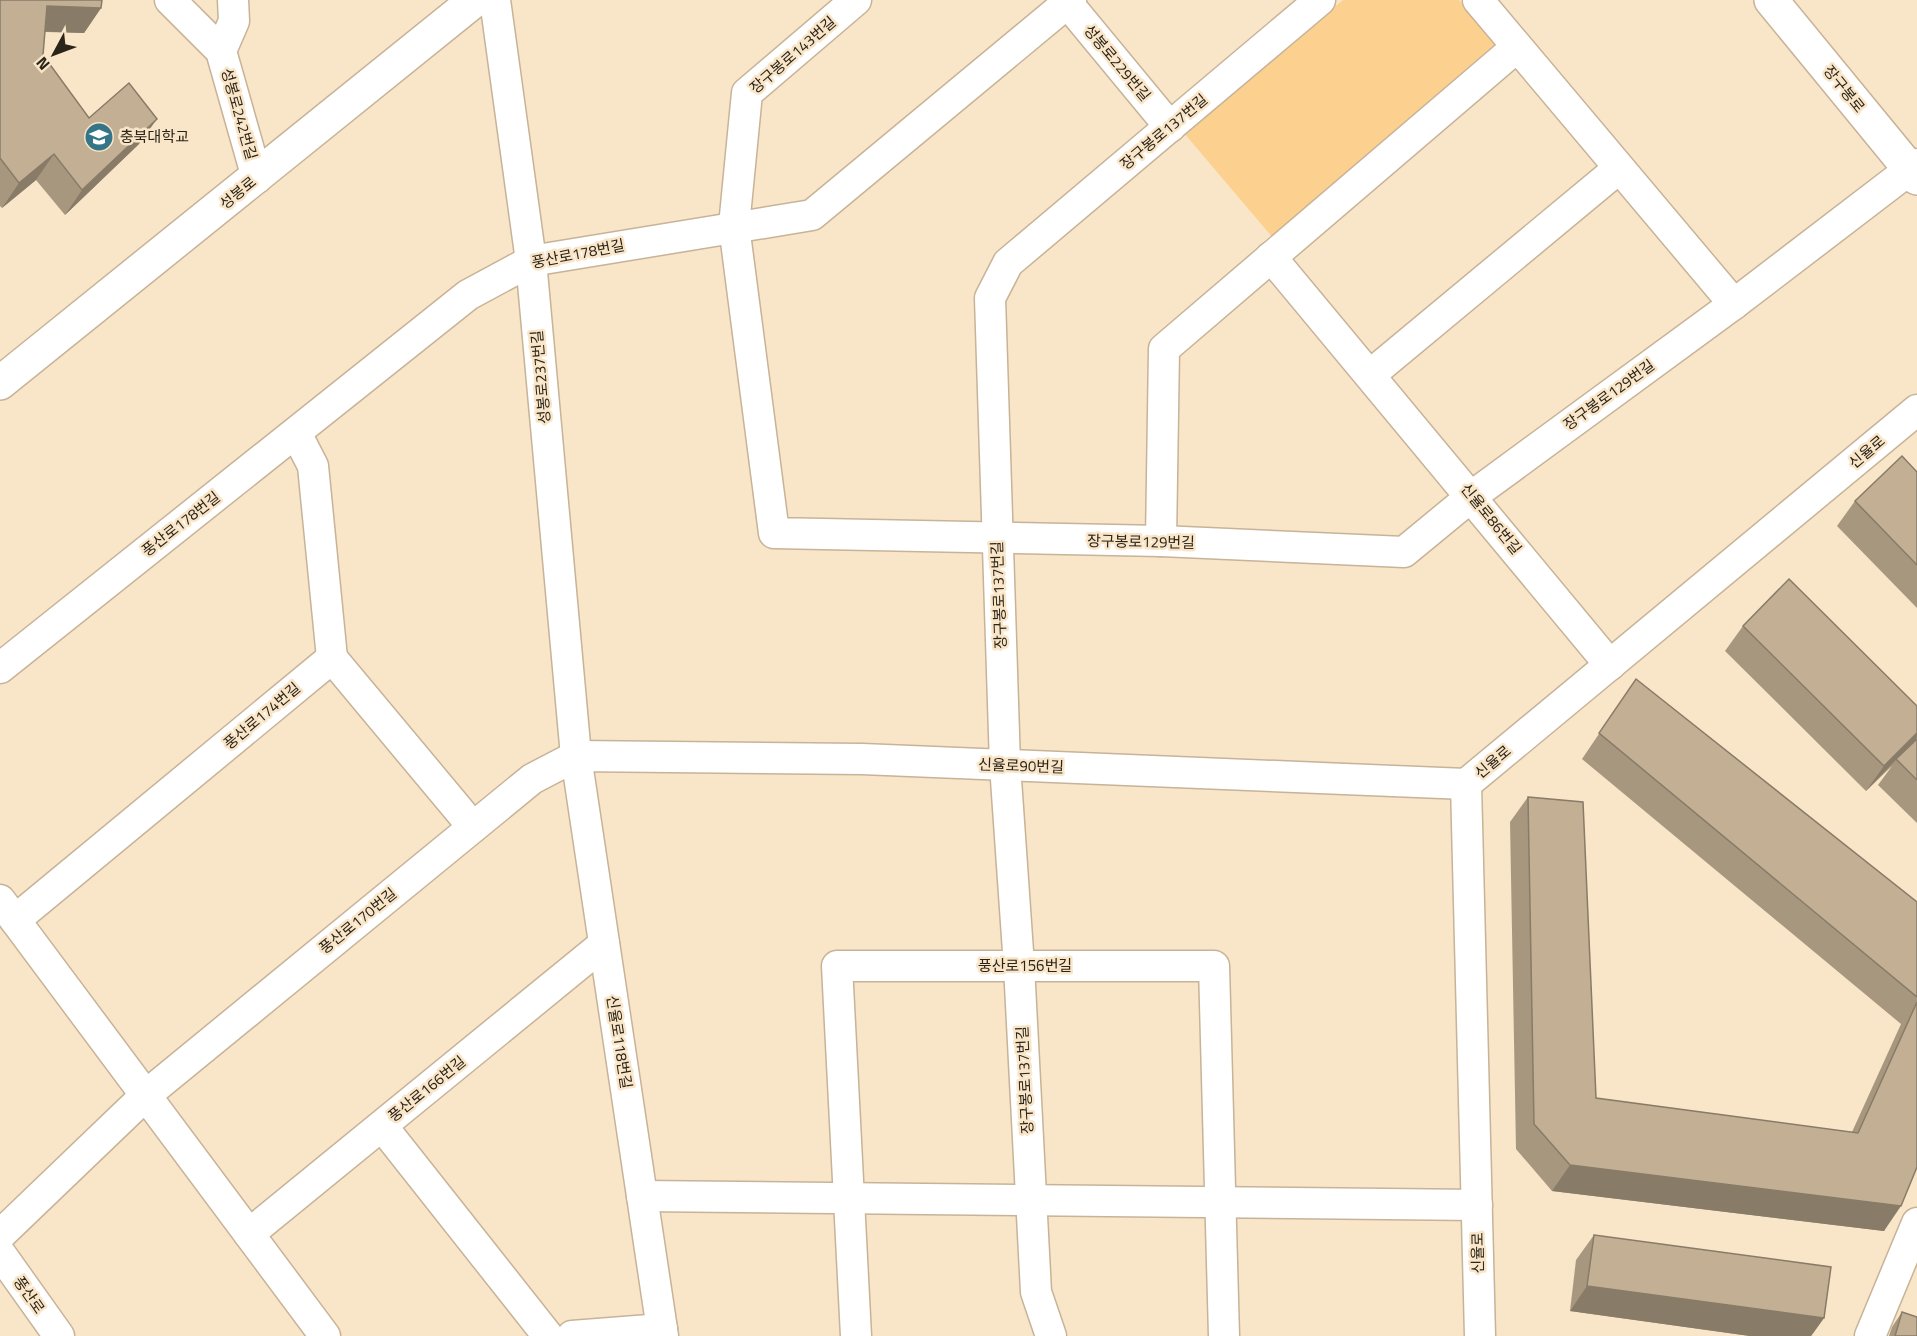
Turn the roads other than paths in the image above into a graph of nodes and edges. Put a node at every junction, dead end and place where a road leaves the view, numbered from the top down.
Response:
1 (170, 0) edge
2 (233, 0) edge
3 (475, 0) edge
4 (495, 0) edge
5 (856, 0) edge
6 (1320, 0) edge
7 (1478, 0) edge
8 (1771, 0) edge
9 (1068, 1) edge
10 (1517, 47) junction
11 (221, 51) junction
12 (1170, 127) junction
13 (1618, 169) junction
14 (1915, 170) edge
15 (257, 178) junction
16 (734, 226) junction
17 (1271, 257) junction
18 (531, 261) junction
19 (1734, 304) junction
20 (1370, 375) junction
21 (0, 383) edge
22 (1917, 410) edge
23 (296, 433) junction
24 (1472, 496) junction
25 (998, 539) junction
26 (1161, 541) junction
27 (332, 658) junction
28 (1610, 665) junction
29 (0, 668) edge
30 (576, 756) junction
31 (1005, 765) junction
32 (1466, 784) junction
33 (473, 827) junction
34 (8, 910) edge
35 (604, 944) junction
36 (1019, 966) junction
37 (146, 1095) junction
38 (382, 1125) junction
39 (642, 1196) junction
40 (849, 1199) junction
41 (1031, 1201) junction
42 (1220, 1203) junction
43 (1477, 1205) junction
44 (1917, 1223) edge
45 (249, 1234) junction
46 (0, 1235) edge
47 (0, 1253) edge
48 (662, 1332) edge
49 (59, 1336) edge
50 (325, 1336) edge
51 (548, 1336) edge
52 (572, 1336) edge
53 (856, 1336) edge
54 (1052, 1336) edge
55 (1224, 1336) edge
56 (1480, 1336) edge
57 (1870, 1336) edge

1 - 11 street, 성봉로242번길
2 - 11 street, 성봉로242번길
3 - 15 street, 성봉로
4 - 18 street, 성봉로237번길
5 - 16 street, 장구봉로143번길
6 - 12 street, 장구봉로137번길
7 - 10 street
8 - 14 street, 장구봉로
9 - 12 street, 성봉로229번길
9 - 16 street, 풍산로178번길
10 - 13 street
10 - 17 street
11 - 15 street, 성봉로242번길
12 - 25 street, 장구봉로137번길
13 - 19 street
13 - 20 street
14 - 19 street, 장구봉로129번길
15 - 21 street, 성봉로
16 - 18 street, 풍산로178번길
16 - 25 street, 장구봉로129번길
17 - 20 street, 신율로86번길
17 - 26 street
18 - 23 street, 풍산로178번길
18 - 30 street, 성봉로237번길
19 - 24 street, 장구봉로129번길
20 - 24 street, 신율로86번길
22 - 28 street, 신율로
23 - 27 street
23 - 29 street, 풍산로178번길
24 - 26 street, 장구봉로129번길
24 - 28 street, 신율로86번길
25 - 26 street, 장구봉로129번길
25 - 31 street, 장구봉로137번길
27 - 33 street
27 - 34 street, 풍산로174번길
28 - 32 street, 신율로
30 - 31 street, 신율로90번길
30 - 33 street, 풍산로170번길
30 - 35 street, 신율로118번길
31 - 32 street, 신율로90번길
31 - 36 street, 장구봉로137번길
32 - 43 street, 신율로
33 - 37 street, 풍산로170번길
34 - 37 street
35 - 38 street, 풍산로166번길
35 - 39 street, 신율로118번길
36 - 40 street, 풍산로156번길
36 - 41 street, 장구봉로137번길
36 - 42 street, 풍산로156번길
37 - 45 street
37 - 46 street, 풍산로170번길
38 - 45 street, 풍산로166번길
38 - 51 street
39 - 40 street
39 - 48 street, 신율로118번길
40 - 41 street
40 - 53 street, 풍산로156번길
41 - 42 street
41 - 54 street, 장구봉로137번길
42 - 43 street
42 - 55 street, 풍산로156번길
43 - 56 street, 신율로
44 - 57 street
45 - 50 street
47 - 49 street, 풍산로
48 - 52 street, 신율로118번길

